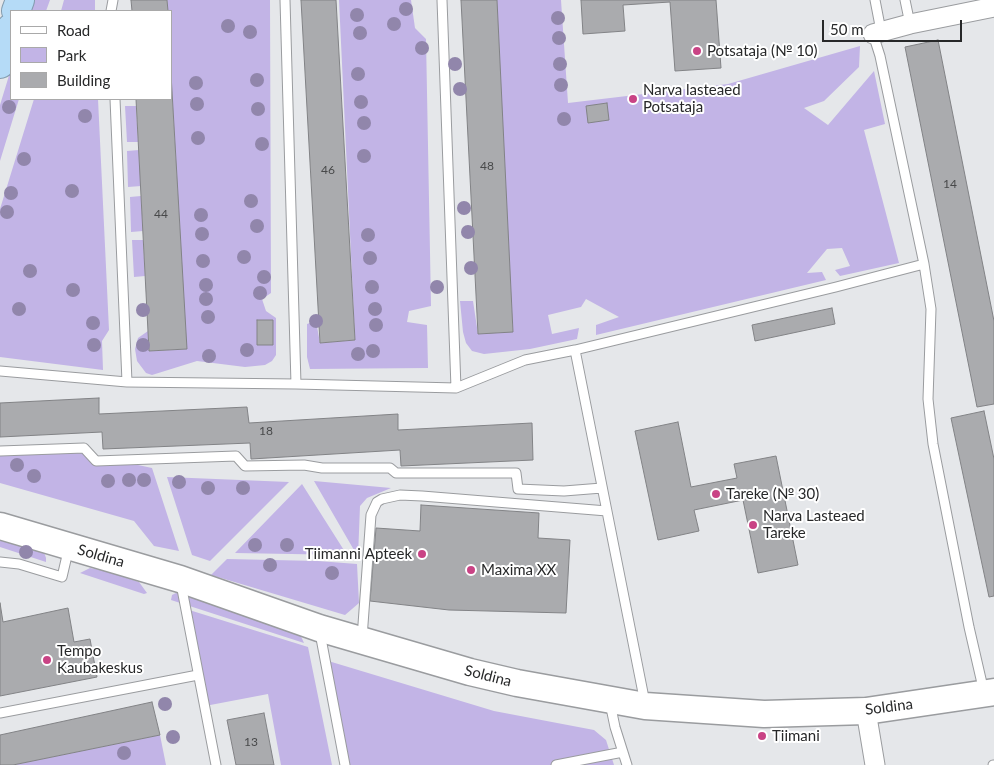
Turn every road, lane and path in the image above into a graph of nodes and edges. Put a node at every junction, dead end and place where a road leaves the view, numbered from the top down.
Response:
1 (285, 0) edge
2 (442, 0) edge
3 (875, 0) edge
4 (905, 0) edge
5 (994, 7) edge
6 (910, 24) junction
7 (10, 31) edge
8 (877, 32) junction
9 (0, 64) edge
10 (115, 100) edge
11 (924, 264) junction
12 (575, 350) junction
13 (0, 371) edge
14 (127, 382) junction
15 (296, 384) junction
16 (456, 388) junction
17 (0, 451) edge
18 (602, 488) junction
19 (607, 511) junction
20 (0, 526) edge
21 (69, 547) junction
22 (0, 562) edge
23 (180, 579) junction
24 (319, 628) junction
25 (362, 640) junction
26 (198, 675) junction
27 (989, 693) edge
28 (609, 698) junction
29 (645, 706) junction
30 (866, 711) junction
31 (0, 713) edge
32 (623, 752) junction
33 (216, 765) edge
34 (345, 765) edge
35 (556, 765) edge
36 (627, 765) edge
37 (875, 765) edge

1 - 15 lane
2 - 16 lane
3 - 8 lane
4 - 6 lane
5 - 6 street
6 - 8 street
7 - 9 highway
8 - 11 lane
10 - 14 lane
11 - 12 lane
11 - 27 lane
12 - 16 lane
12 - 18 lane
13 - 14 lane
14 - 15 lane
15 - 16 lane
17 - 18 lane
18 - 19 lane
19 - 25 lane
19 - 29 lane
20 - 21 street, Soldina
21 - 22 lane
21 - 23 street, Soldina
23 - 24 street, Soldina
23 - 26 lane
24 - 25 street, Soldina
24 - 34 lane
25 - 28 street, Soldina
26 - 31 lane
26 - 33 lane
27 - 30 street, Soldina
28 - 29 street, Soldina
28 - 32 lane
29 - 30 street, Soldina
30 - 37 street
32 - 35 lane
32 - 36 lane

